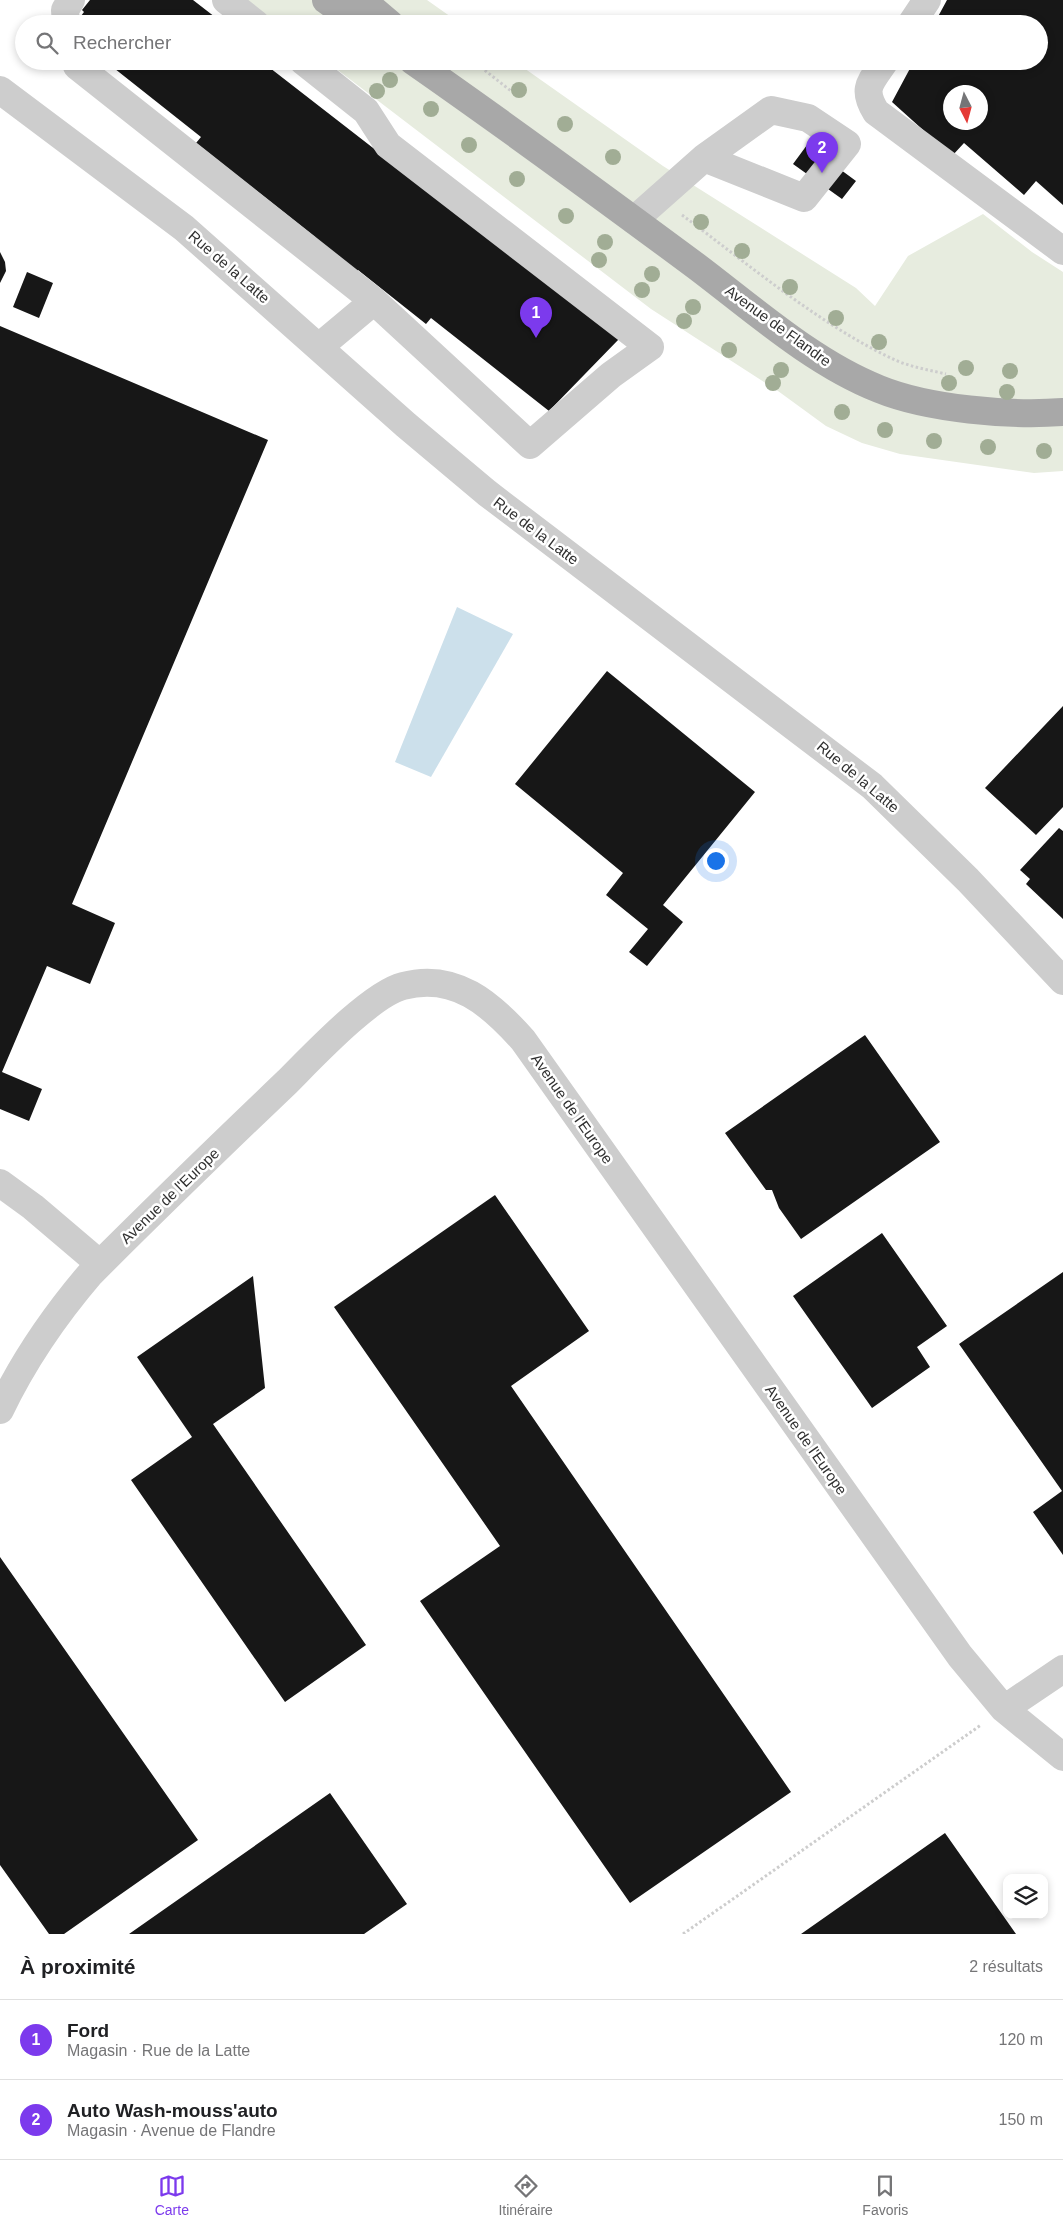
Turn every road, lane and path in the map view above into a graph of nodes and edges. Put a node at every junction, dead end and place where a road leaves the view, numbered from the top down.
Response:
1 (71, 0) edge
2 (226, 0) edge
3 (326, 0) edge
4 (362, 0) edge
5 (928, 0) edge
6 (65, 15) edge
7 (245, 15) edge
8 (347, 15) edge
9 (380, 15) edge
10 (917, 15) edge
11 (83, 70) edge
12 (314, 70) edge
13 (426, 70) edge
14 (445, 70) edge
15 (484, 70) edge
16 (879, 70) edge
17 (0, 90) edge
18 (511, 92) dead end
19 (531, 143) junction
20 (704, 158) dead end
21 (658, 198) junction
22 (634, 220) junction
23 (1063, 251) edge
24 (374, 301) junction
25 (319, 347) junction
26 (948, 375) dead end
27 (1063, 412) edge
28 (1063, 981) edge
29 (0, 1183) edge
30 (100, 1264) junction
31 (0, 1410) edge
32 (1063, 1668) edge
33 (1004, 1709) junction
34 (1063, 1757) edge
35 (683, 1934) edge

1 - 6 street
2 - 7 street
3 - 8 main road
4 - 9 main road
5 - 10 street
11 - 24 street
12 - 24 street
13 - 19 main road, Avenue de Flandre
14 - 19 main road, Avenue de Flandre
15 - 18 path
16 - 23 street
17 - 25 street, Rue de la Latte
19 - 22 main road, Avenue de Flandre
20 - 21 street
21 - 22 street
21 - 26 path
22 - 27 main road, Avenue de Flandre
24 - 25 street
25 - 28 street, Rue de la Latte
29 - 30 street
30 - 31 street, Avenue de l'Europe
30 - 33 street, Avenue de l'Europe
32 - 33 street
33 - 34 street, Avenue de l'Europe
33 - 35 path

